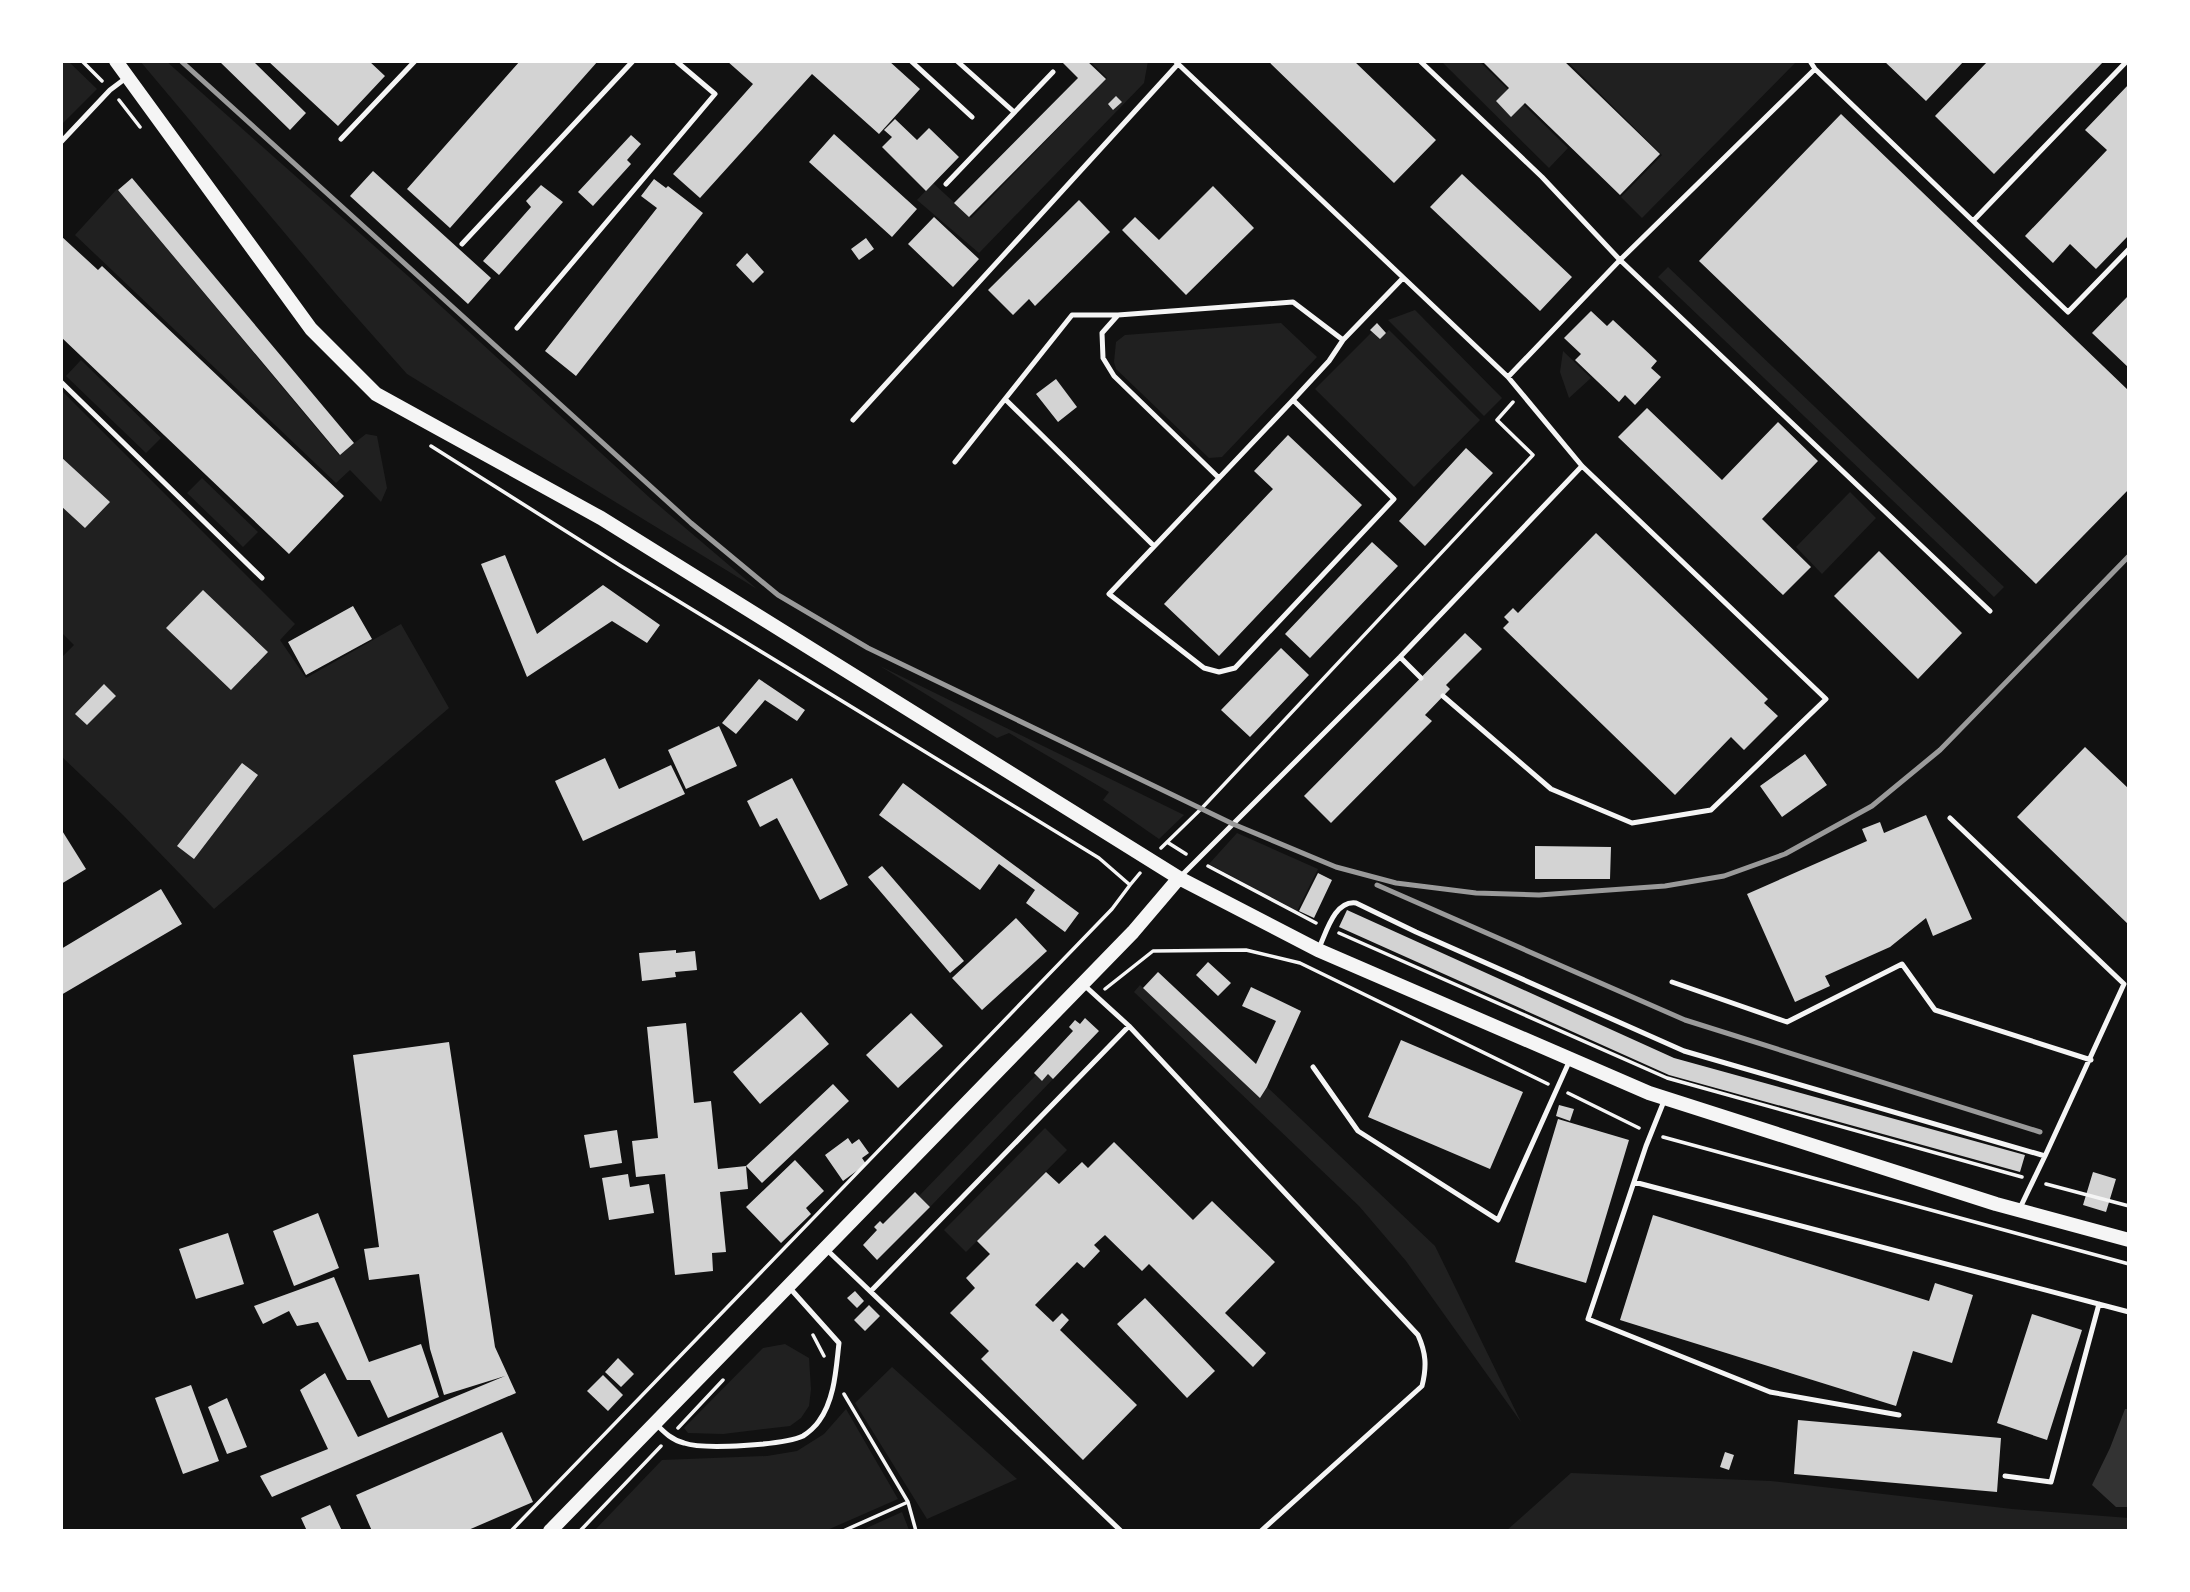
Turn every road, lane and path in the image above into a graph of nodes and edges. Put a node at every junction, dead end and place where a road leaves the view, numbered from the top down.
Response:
1 (82, 61) edge
2 (116, 61) edge
3 (415, 61) edge
4 (633, 61) edge
5 (676, 61) edge
6 (911, 61) edge
7 (957, 61) edge
8 (1419, 61) edge
9 (1810, 61) edge
10 (2127, 61) edge
11 (1176, 63) edge
12 (1815, 69) junction
13 (1053, 72) dead end
14 (129, 76) junction
15 (110, 90) junction
16 (1013, 112) junction
17 (972, 117) dead end
18 (145, 132) dead end
19 (341, 139) dead end
20 (61, 142) edge
21 (946, 184) dead end
22 (1973, 221) junction
23 (462, 244) dead end
24 (2129, 249) edge
25 (1620, 260) junction
26 (1403, 278) junction
27 (1118, 315) junction
28 (517, 328) dead end
29 (1343, 340) junction
30 (1508, 377) junction
31 (61, 382) edge
32 (1521, 393) junction
33 (1004, 400) junction
34 (1293, 401) junction
35 (853, 420) dead end
36 (425, 442) dead end
37 (955, 462) dead end
38 (1582, 466) junction
39 (1219, 478) junction
40 (1154, 547) junction
41 (262, 578) dead end
42 (1990, 611) dead end
43 (1400, 657) junction
44 (1422, 678) dead end
45 (1443, 696) dead end
46 (1950, 818) dead end
47 (1167, 842) junction
48 (1151, 859) junction
49 (1197, 860) junction
50 (1179, 878) junction
51 (1130, 886) junction
52 (1329, 929) junction
53 (1318, 950) junction
54 (1672, 982) dead end
55 (1081, 983) junction
56 (1096, 996) junction
57 (1129, 1026) junction
58 (1571, 1059) junction
59 (2091, 1060) junction
60 (1313, 1067) dead end
61 (1558, 1088) junction
62 (1665, 1098) junction
63 (1650, 1134) junction
64 (2045, 1156) junction
65 (2034, 1181) junction
66 (1634, 1182) junction
67 (2129, 1206) edge
68 (2019, 1210) junction
69 (2129, 1240) edge
70 (826, 1249) junction
71 (2129, 1264) edge
72 (787, 1286) junction
73 (871, 1291) junction
74 (2099, 1304) junction
75 (2129, 1312) edge
76 (809, 1328) dead end
77 (834, 1376) junction
78 (724, 1380) dead end
79 (1899, 1415) dead end
80 (655, 1422) junction
81 (670, 1437) junction
82 (2005, 1476) dead end
83 (908, 1502) junction
84 (511, 1531) edge
85 (550, 1531) edge
86 (580, 1531) edge
87 (843, 1531) edge
88 (916, 1531) edge
89 (1121, 1531) edge
90 (1261, 1531) edge

1 - 15 path
2 - 14 main road
3 - 19 lane
4 - 23 lane
5 - 28 lane
6 - 17 lane
7 - 16 lane
8 - 25 lane
9 - 12 lane
10 - 22 lane
11 - 26 lane
11 - 35 lane
12 - 22 lane
12 - 25 lane
13 - 16 lane
14 - 15 lane
14 - 48 main road
15 - 18 path
15 - 20 lane
16 - 21 lane
22 - 24 lane
25 - 30 lane
25 - 42 lane
26 - 29 lane
26 - 30 lane
27 - 29 lane
27 - 33 lane
27 - 39 lane
29 - 34 lane
30 - 32 lane
31 - 41 lane
32 - 38 lane
32 - 47 path
33 - 37 lane
33 - 40 lane
34 - 39 lane
34 - 40 lane
36 - 51 path
38 - 43 lane
38 - 45 lane
39 - 40 lane
43 - 44 lane
43 - 49 lane
46 - 59 lane
47 - 48 path
47 - 49 path
48 - 50 main road
48 - 51 path
49 - 50 lane
49 - 52 path
50 - 53 main road
50 - 55 main road
51 - 84 path
52 - 53 lane
52 - 64 lane
52 - 65 path
53 - 58 main road
54 - 59 lane
55 - 56 lane
55 - 70 main road
56 - 57 lane
56 - 61 path
57 - 73 lane
57 - 90 lane
58 - 61 lane
58 - 62 main road
59 - 64 lane
60 - 61 lane
61 - 63 path
62 - 63 lane
62 - 68 main road
63 - 66 lane
63 - 71 path
64 - 65 lane
65 - 67 path
65 - 68 lane
66 - 74 lane
66 - 79 lane
68 - 69 main road
70 - 72 main road
70 - 73 lane
72 - 77 lane
72 - 80 main road
73 - 89 lane
74 - 75 lane
74 - 82 lane
76 - 77 path
77 - 81 lane
77 - 83 path
78 - 81 path
80 - 81 lane
80 - 85 main road
81 - 86 path
83 - 87 path
83 - 88 path

